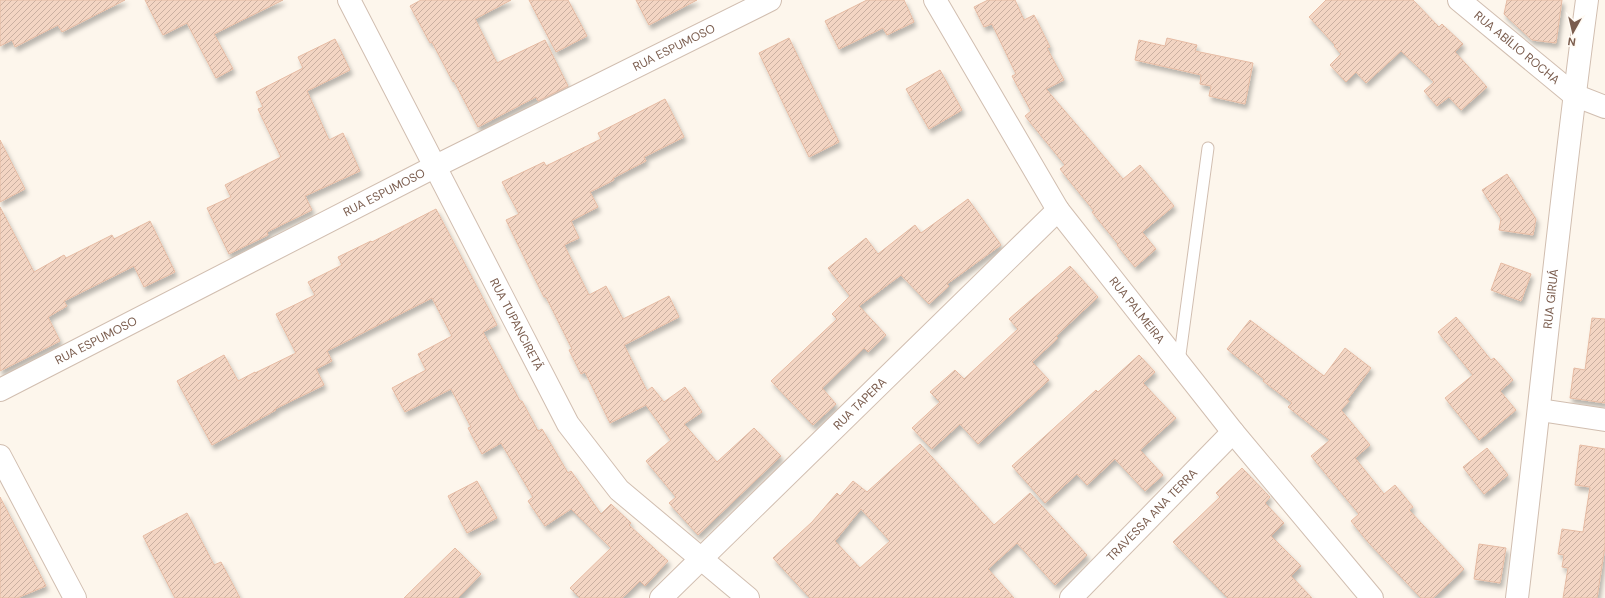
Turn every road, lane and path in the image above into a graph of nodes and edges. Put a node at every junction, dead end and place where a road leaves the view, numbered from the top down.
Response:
1 (349, 0) edge
2 (770, 0) edge
3 (935, 0) edge
4 (1459, 0) edge
5 (1587, 0) edge
6 (1574, 95) junction
7 (1605, 107) edge
8 (1208, 148) dead end
9 (434, 166) junction
10 (1058, 210) junction
11 (1179, 365) junction
12 (0, 390) edge
13 (1540, 410) junction
14 (1605, 420) edge
15 (1234, 432) junction
16 (0, 456) edge
17 (702, 558) junction
18 (75, 598) edge
19 (661, 598) edge
20 (748, 598) edge
21 (1071, 598) edge
22 (1372, 598) edge
23 (1517, 598) edge

1 - 9 street, RUA TUPANCIRETÃ
2 - 9 street, RUA ESPUMOSO
3 - 10 street, RUA PALMEIRA
4 - 6 street, RUA ABÍLIO ROCHA
5 - 6 street, RUA GIRUÁ
6 - 7 street, RUA ABÍLIO ROCHA
6 - 13 street, RUA GIRUÁ
8 - 11 lane
9 - 12 street, RUA ESPUMOSO
9 - 17 street, RUA TUPANCIRETÃ
10 - 11 street, RUA PALMEIRA
10 - 17 street, RUA TAPERA
11 - 15 street, RUA PALMEIRA
13 - 14 street
13 - 23 street, RUA GIRUÁ
15 - 21 street, TRAVESSA ANA TERRA
15 - 22 street, RUA PALMEIRA
16 - 18 street
17 - 19 street, RUA TAPERA
17 - 20 street, RUA TUPANCIRETÃ

